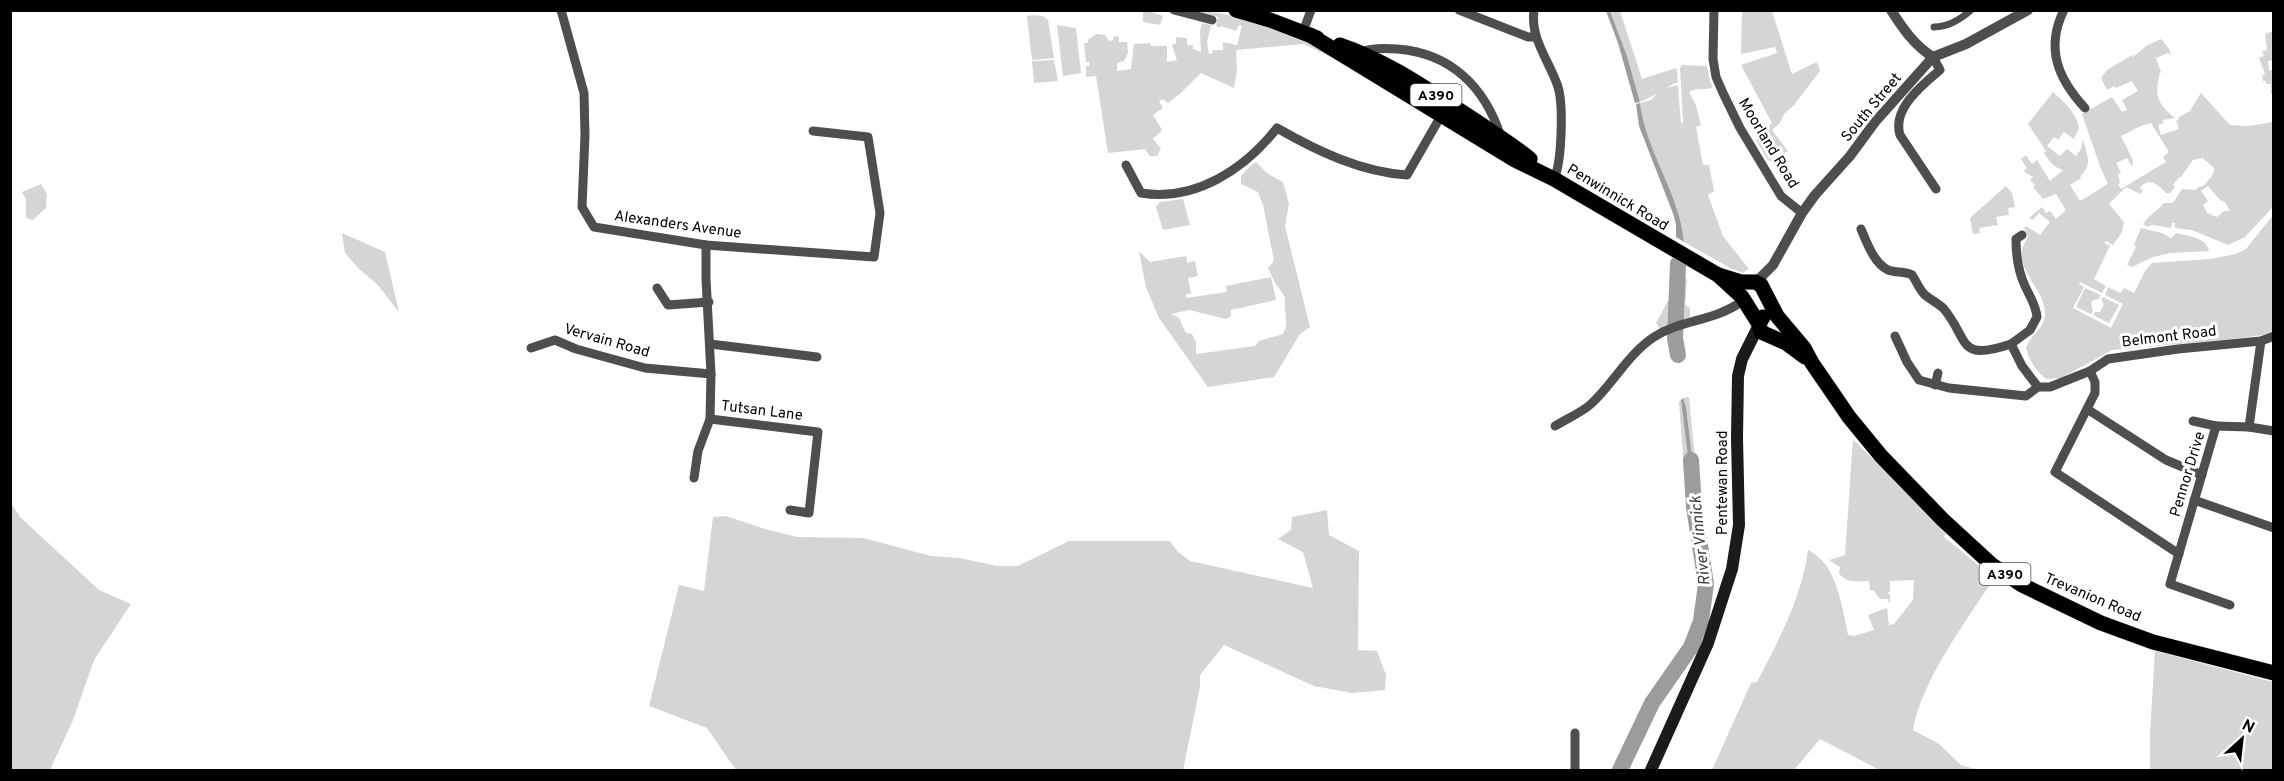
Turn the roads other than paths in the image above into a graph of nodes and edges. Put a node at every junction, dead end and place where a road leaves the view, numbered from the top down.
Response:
1 (561, 10) edge
2 (1174, 10) edge
3 (1236, 10) edge
4 (1311, 10) edge
5 (1459, 10) edge
6 (1534, 10) edge
7 (1714, 10) edge
8 (1892, 10) edge
9 (1971, 10) edge
10 (2028, 10) edge
11 (2064, 10) edge
12 (1212, 20) dead end
13 (1934, 27) dead end
14 (1306, 34) junction
15 (1534, 37) junction
16 (1360, 52) junction
17 (1933, 57) junction
18 (2085, 108) dead end
19 (1445, 109) junction
20 (813, 131) dead end
21 (1502, 139) junction
22 (1126, 165) dead end
23 (1552, 178) junction
24 (1936, 189) dead end
25 (1802, 213) junction
26 (1861, 229) dead end
27 (2015, 237) dead end
28 (706, 245) junction
29 (657, 288) dead end
30 (1751, 293) junction
31 (709, 302) junction
32 (1779, 319) junction
33 (1759, 325) junction
34 (1895, 336) dead end
35 (2274, 336) edge
36 (1771, 337) junction
37 (2261, 341) junction
38 (710, 344) junction
39 (2012, 344) junction
40 (531, 348) dead end
41 (817, 357) dead end
42 (1742, 359) junction
43 (1812, 363) junction
44 (2090, 371) junction
45 (1938, 372) dead end
46 (711, 374) junction
47 (1935, 385) junction
48 (2038, 387) junction
49 (2087, 409) junction
50 (710, 419) junction
51 (2193, 421) dead end
52 (1555, 426) dead end
53 (2216, 426) junction
54 (2249, 428) junction
55 (2274, 431) edge
56 (2202, 475) junction
57 (694, 478) dead end
58 (2194, 500) junction
59 (790, 510) dead end
60 (2274, 528) edge
61 (2179, 554) junction
62 (2230, 605) dead end
63 (2274, 673) edge
64 (1575, 733) dead end
65 (1575, 771) edge
66 (1651, 771) edge

1 - 28 street, Alexanders Avenue
2 - 12 street
3 - 14 highway, Penwinnick Road / A390
4 - 14 street
5 - 15 street
6 - 15 street
7 - 25 street, Moorland Road
8 - 17 street
9 - 13 street
10 - 17 street, South Street
11 - 18 street
14 - 16 highway, Penwinnick Road / A390
14 - 19 highway, Penwinnick Road / A390
15 - 23 street
16 - 19 highway, Penwinnick Road / A390
16 - 21 street
17 - 24 street
17 - 25 street, South Street
19 - 21 highway, Penwinnick Road / A390
19 - 22 street
19 - 23 highway, Penwinnick Road / A390
20 - 28 street, Alexanders Avenue
21 - 23 highway, Penwinnick Road / A390
23 - 30 highway, Penwinnick Road / A390
25 - 30 street, South Street
26 - 39 street
27 - 39 street
28 - 31 street, Tutsan Lane
29 - 31 street
30 - 32 highway, A390
30 - 33 highway, A390
30 - 52 street
31 - 38 street, Tutsan Lane
32 - 33 highway
32 - 36 highway
32 - 43 highway, A390
33 - 36 highway
33 - 42 main road, Pentewan Road
34 - 47 street, Belmont Road
35 - 37 street, Belmont Road
36 - 42 main road
36 - 43 highway, A390
37 - 44 street, Belmont Road
37 - 54 street
38 - 41 street
38 - 46 street, Tutsan Lane
39 - 48 street
40 - 46 street, Vervain Road
42 - 66 main road, Pentewan Road
43 - 63 highway, Trevanion Road / A390
44 - 48 street, Belmont Road
44 - 49 street
45 - 47 street
46 - 50 street, Tutsan Lane
47 - 48 street, Belmont Road
49 - 56 street
49 - 61 street
50 - 57 street, Tutsan Lane
50 - 59 street, Tutsan Lane
51 - 53 street
53 - 54 street, Pennor Drive
53 - 56 street, Pennor Drive
54 - 55 street, Pennor Drive
56 - 58 street, Pennor Drive
58 - 60 street
58 - 61 street, Pennor Drive
61 - 62 street, Pennor Drive
64 - 65 street

